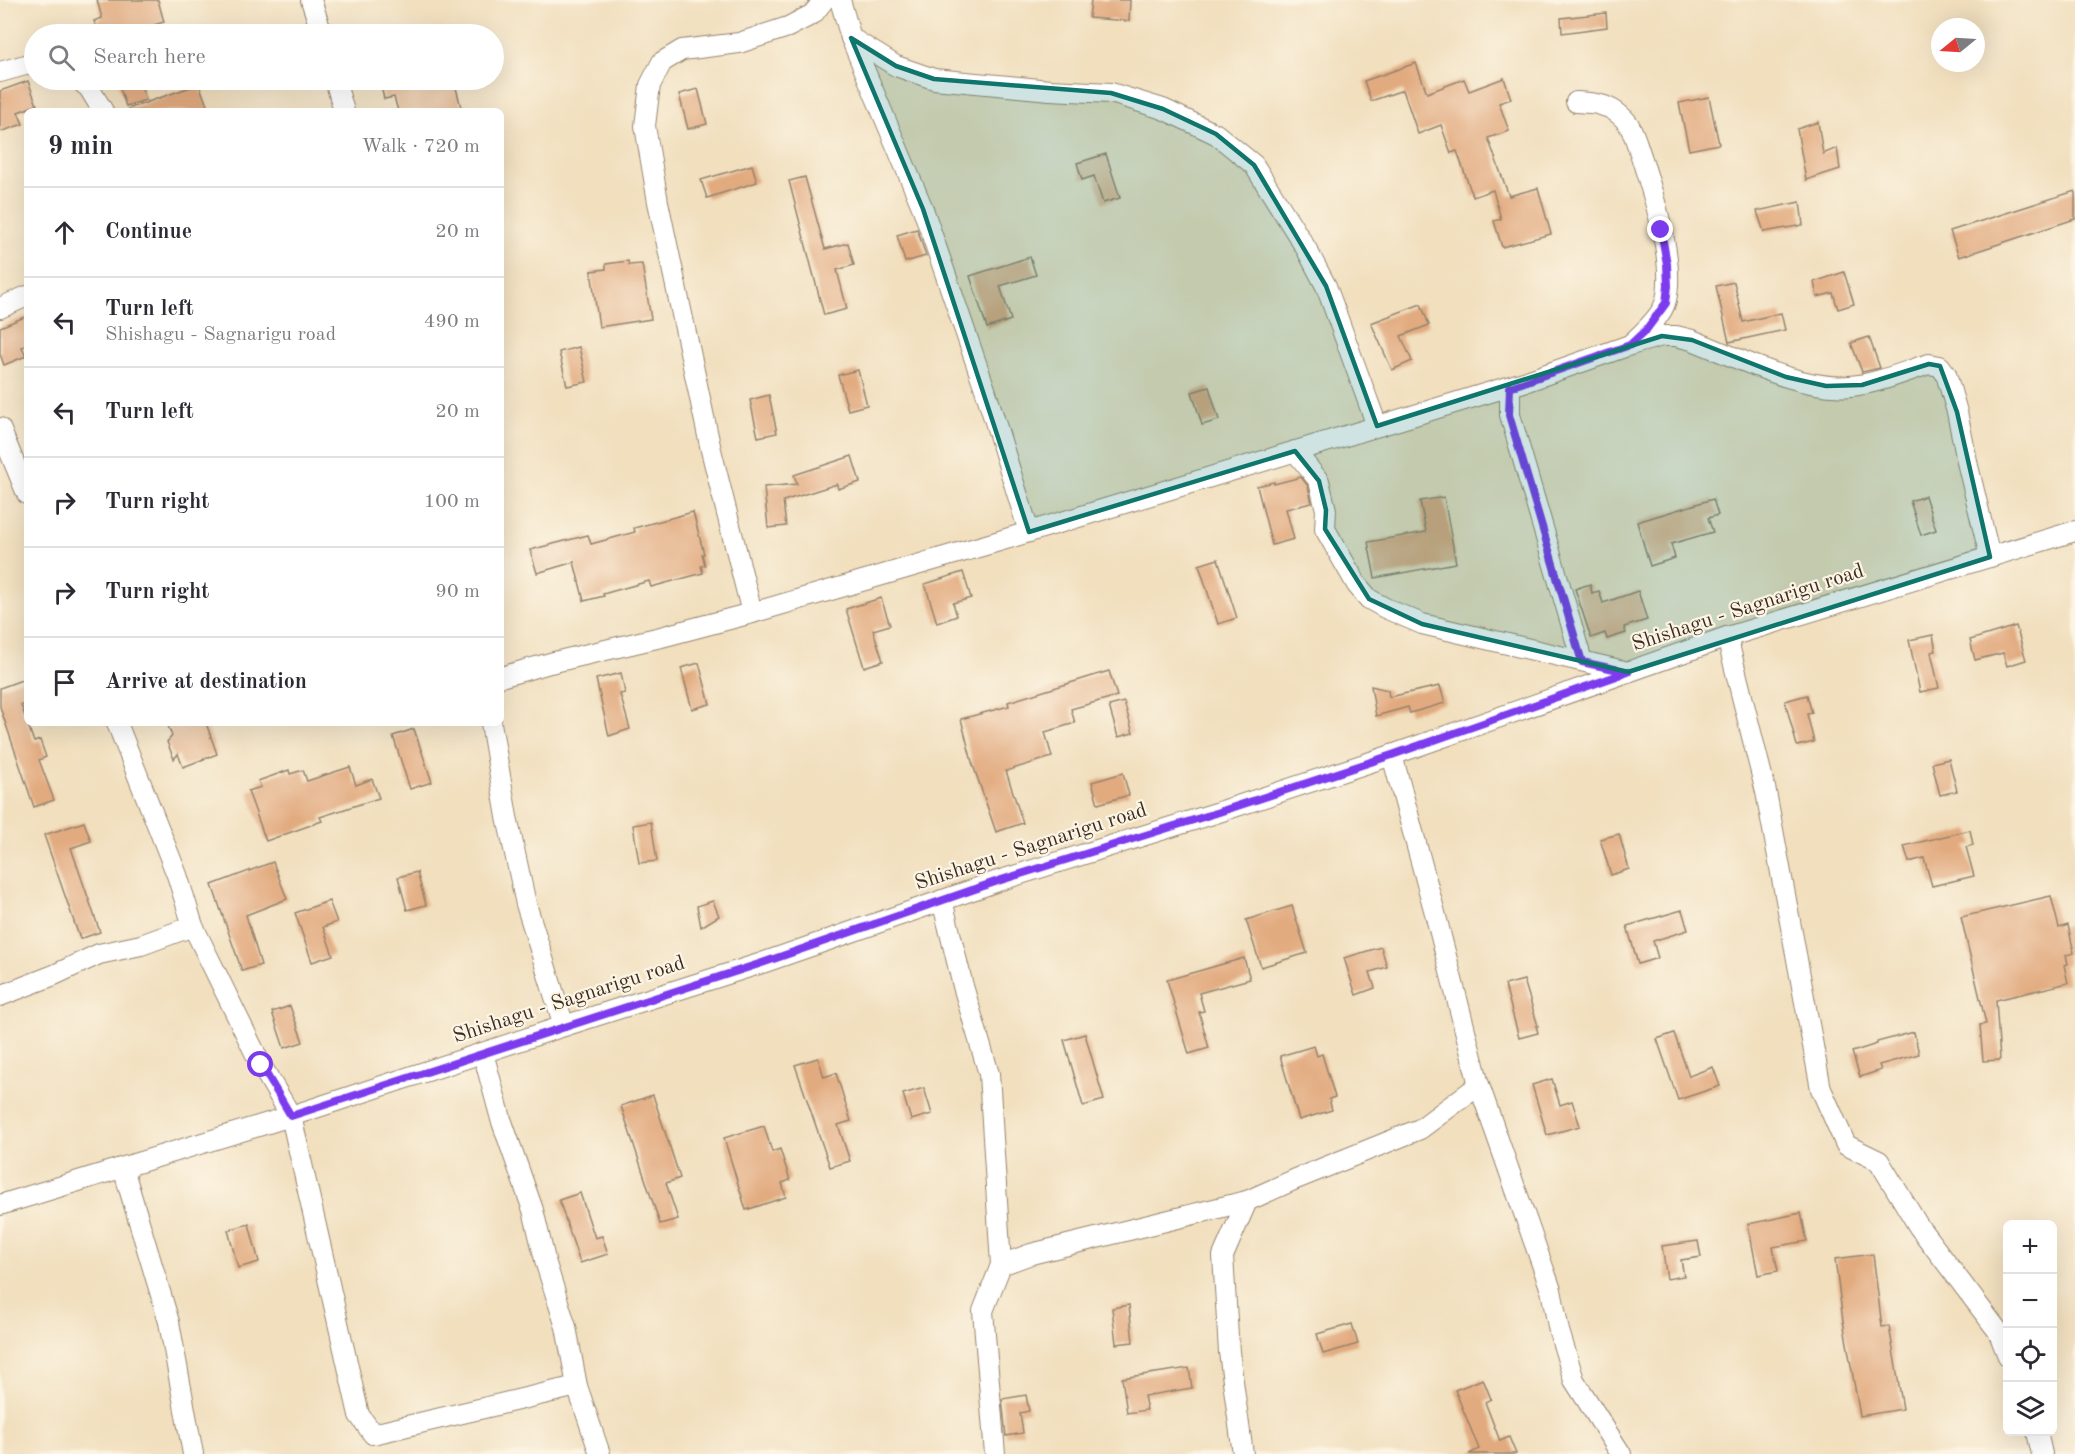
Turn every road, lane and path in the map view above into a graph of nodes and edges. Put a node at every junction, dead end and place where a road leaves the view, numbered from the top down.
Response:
1 (311, 0) edge
2 (824, 0) edge
3 (840, 0) edge
4 (319, 24) edge
5 (851, 38) junction
6 (24, 65) edge
7 (0, 72) edge
8 (90, 90) edge
9 (338, 90) edge
10 (1576, 102) dead end
11 (101, 108) edge
12 (343, 108) edge
13 (24, 297) edge
14 (0, 308) edge
15 (1630, 345) junction
16 (1510, 387) junction
17 (1377, 426) junction
18 (0, 428) edge
19 (1295, 451) junction
20 (24, 487) edge
21 (2075, 531) edge
22 (1029, 532) junction
23 (1990, 557) junction
24 (752, 613) junction
25 (1727, 637) junction
26 (1582, 662) junction
27 (1628, 672) junction
28 (504, 676) edge
29 (118, 726) edge
30 (492, 726) edge
31 (1392, 755) junction
32 (942, 900) junction
33 (193, 926) junction
34 (0, 996) edge
35 (564, 1026) junction
36 (483, 1053) junction
37 (1479, 1085) junction
38 (291, 1116) junction
39 (123, 1168) junction
40 (1247, 1201) junction
41 (0, 1205) edge
42 (1001, 1265) junction
43 (2003, 1345) edge
44 (578, 1386) junction
45 (2038, 1436) edge
46 (193, 1454) edge
47 (600, 1454) edge
48 (995, 1454) edge
49 (1243, 1454) edge
50 (1621, 1454) edge
51 (2042, 1454) edge

1 - 4 street
2 - 24 street
3 - 5 street
5 - 17 street
5 - 22 street
6 - 7 street
8 - 11 street
9 - 12 street
10 - 15 street
13 - 14 street
15 - 16 street
15 - 23 street
16 - 17 street
16 - 26 street
17 - 19 street
18 - 20 street
19 - 22 street
19 - 26 street
21 - 23 street, Shishagu - Sagnarigu road
22 - 24 street
23 - 25 street, Shishagu - Sagnarigu road
24 - 28 street
25 - 27 street, Shishagu - Sagnarigu road
25 - 43 street
26 - 27 street
27 - 31 street, Shishagu - Sagnarigu road
29 - 33 street
30 - 35 street
31 - 32 street, Shishagu - Sagnarigu road
31 - 37 street
32 - 35 street, Shishagu - Sagnarigu road
32 - 42 street
33 - 34 street
33 - 38 street
35 - 36 street, Shishagu - Sagnarigu road
36 - 38 street, Shishagu - Sagnarigu road
36 - 44 street
37 - 40 street
37 - 50 street
38 - 39 street, Shishagu - Sagnarigu road
38 - 44 street
39 - 41 street, Shishagu - Sagnarigu road
39 - 46 street
40 - 42 street
40 - 49 street
42 - 48 street
44 - 47 street
45 - 51 street

